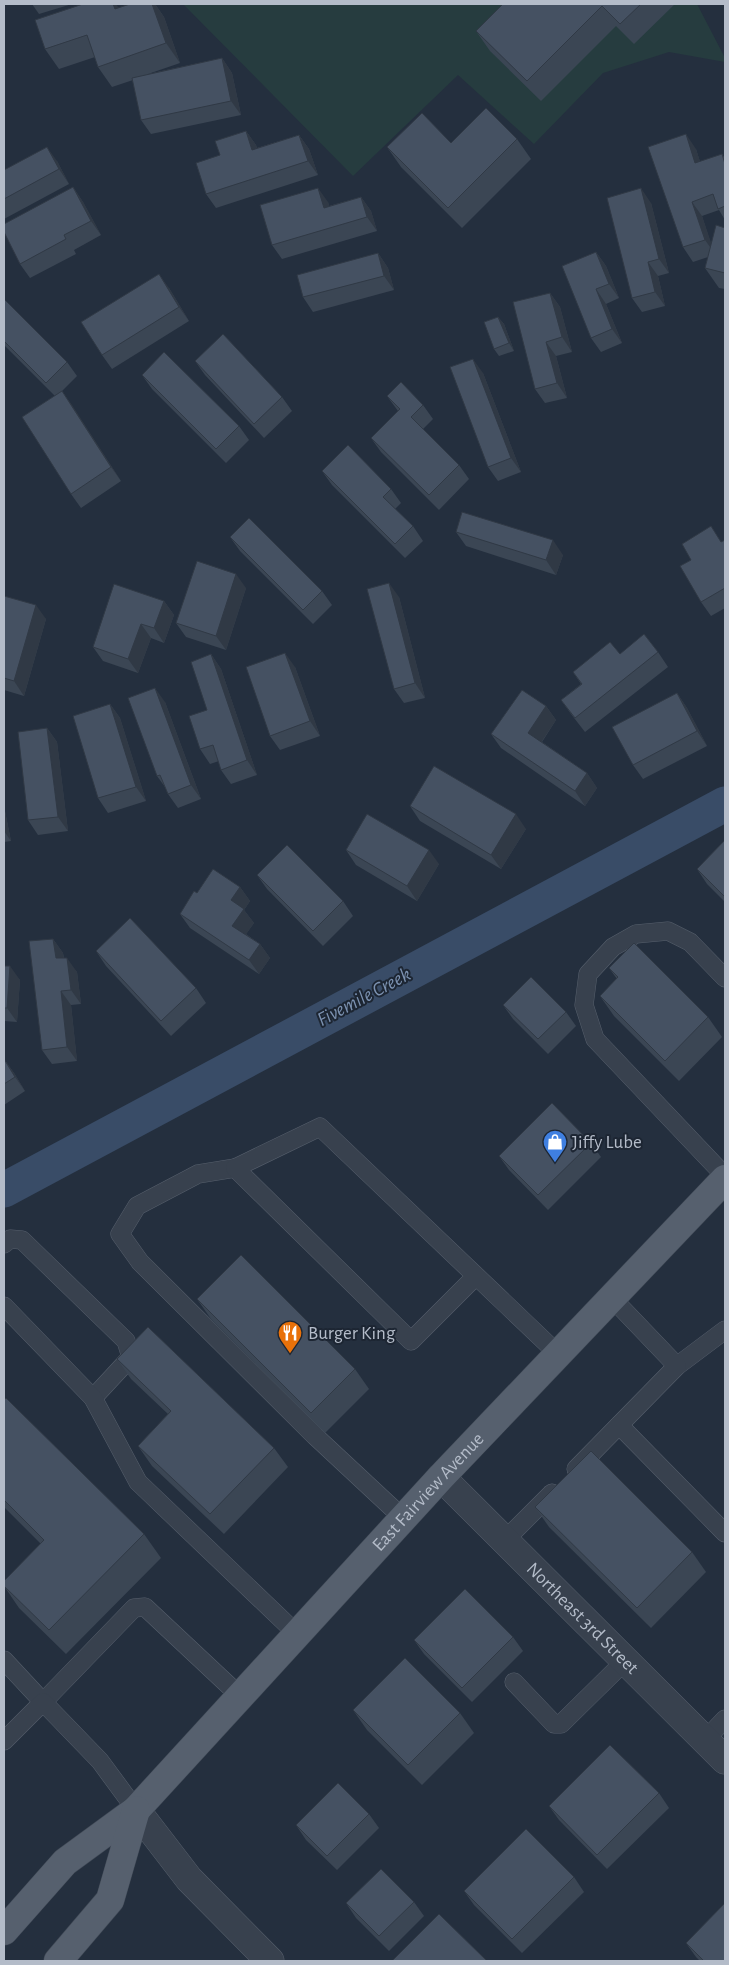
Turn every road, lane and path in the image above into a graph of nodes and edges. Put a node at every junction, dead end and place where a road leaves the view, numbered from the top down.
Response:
1 (725, 978) edge
2 (235, 1168) junction
3 (725, 1177) edge
4 (4, 1244) edge
5 (476, 1276) junction
6 (612, 1298) junction
7 (7, 1316) edge
8 (725, 1330) edge
9 (558, 1354) junction
10 (678, 1366) junction
11 (93, 1398) junction
12 (619, 1425) junction
13 (441, 1476) junction
14 (403, 1518) junction
15 (725, 1533) edge
16 (505, 1540) junction
17 (297, 1634) junction
18 (4, 1660) edge
19 (626, 1660) junction
20 (514, 1682) dead end
21 (240, 1696) junction
22 (43, 1702) junction
23 (725, 1719) edge
24 (705, 1740) junction
25 (4, 1741) edge
26 (725, 1760) edge
27 (136, 1810) junction
28 (4, 1931) edge
29 (58, 1961) edge
30 (270, 1961) edge

1 - 3 lane
2 - 5 lane
2 - 5 lane
2 - 14 lane
3 - 6 main road, East Fairview Avenue
4 - 11 lane
5 - 9 lane
6 - 9 main road, East Fairview Avenue
6 - 10 lane
7 - 11 lane
8 - 10 lane
9 - 13 main road, East Fairview Avenue
10 - 12 lane
11 - 17 lane
12 - 15 lane
12 - 16 lane
13 - 14 main road, East Fairview Avenue
13 - 16 street, Northeast 3rd Street
14 - 17 main road, East Fairview Avenue
16 - 19 street, Northeast 3rd Street
17 - 21 main road, East Fairview Avenue
18 - 22 lane
19 - 20 lane
19 - 24 street, Northeast 3rd Street
21 - 22 lane
21 - 27 main road, East Fairview Avenue
22 - 25 lane
22 - 27 lane
23 - 24 lane
24 - 26 street, Northeast 3rd Street
27 - 28 main road, East Fairview Avenue
27 - 29 main road, East Fairview Avenue
27 - 30 street

